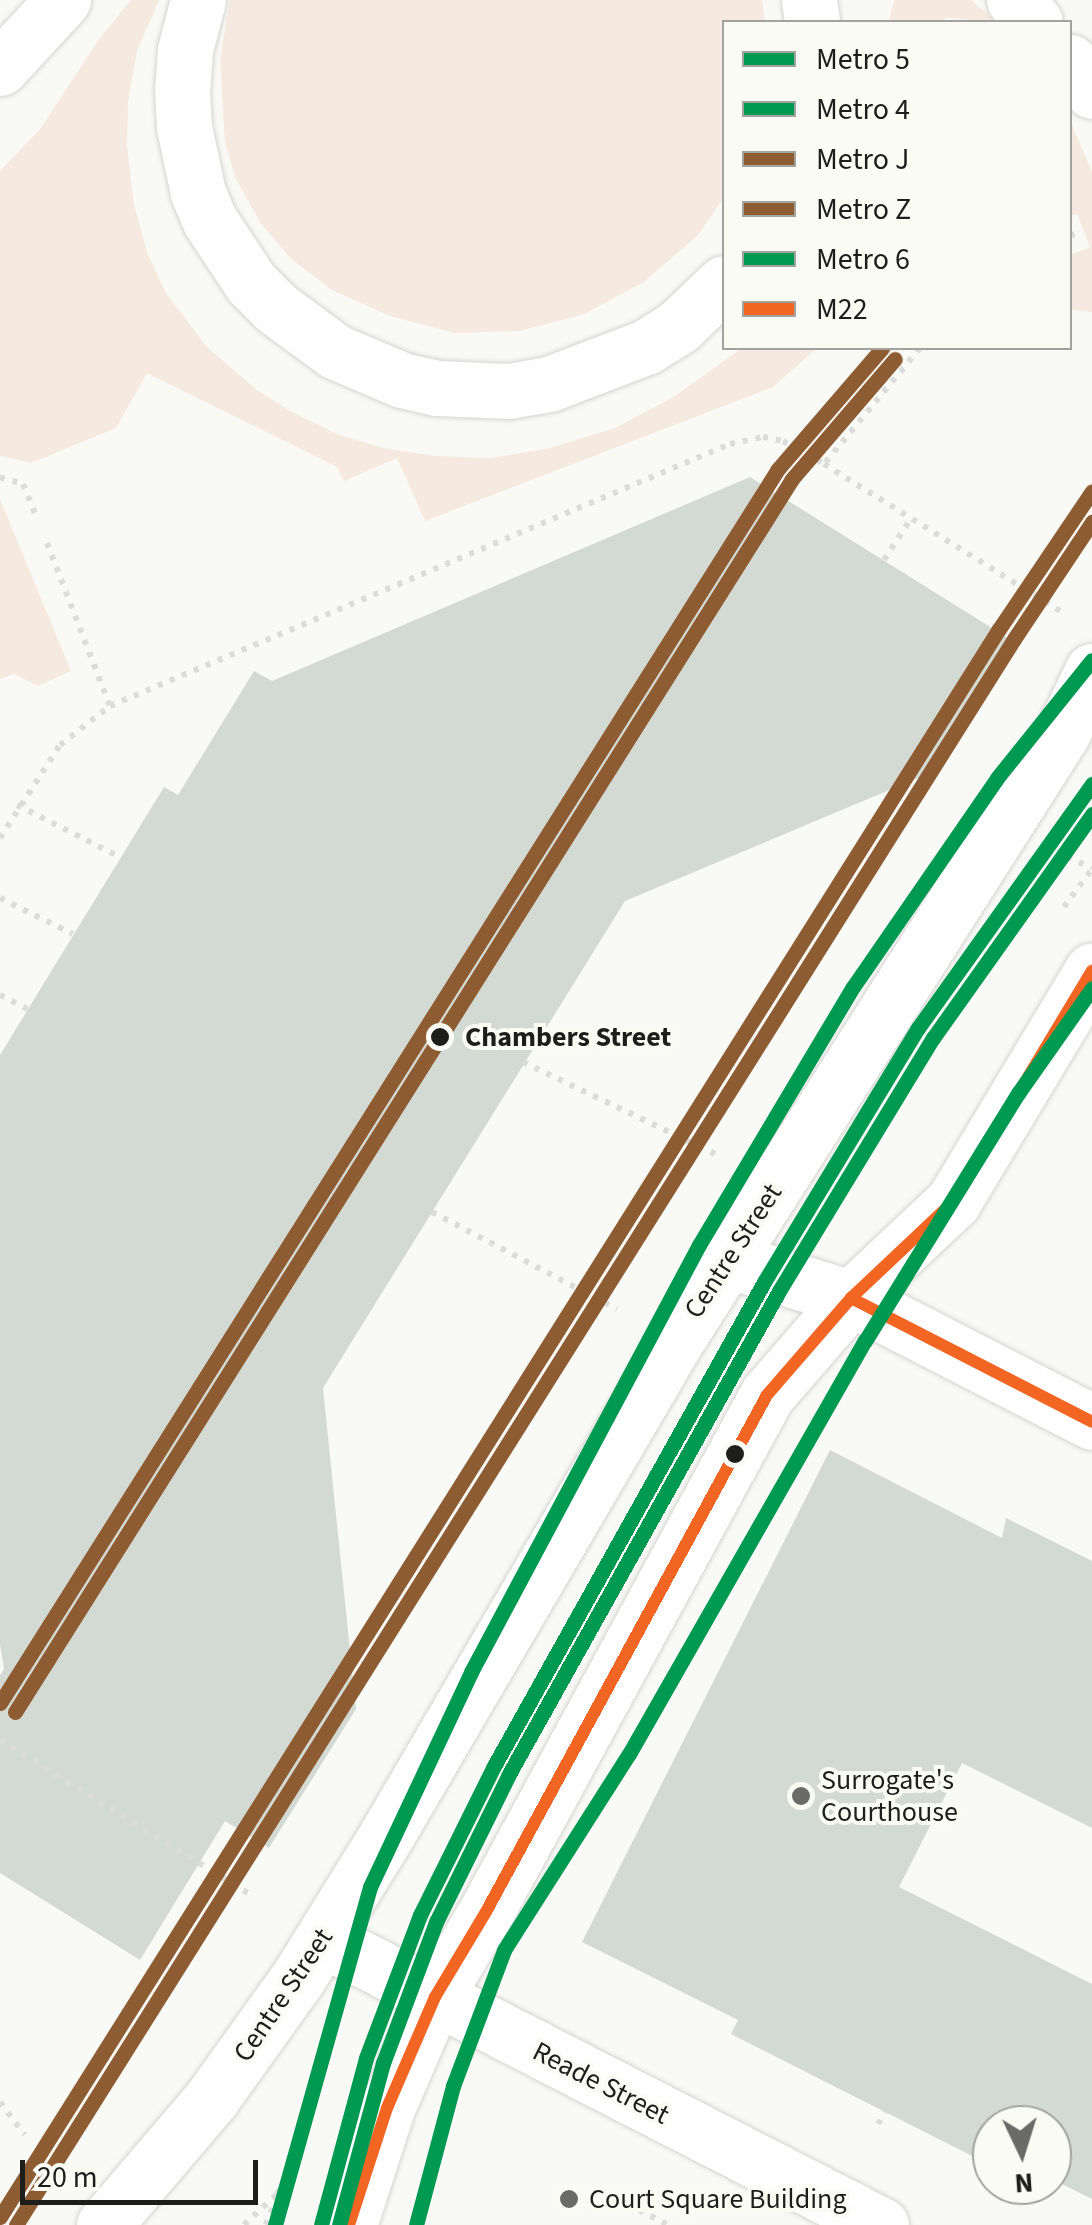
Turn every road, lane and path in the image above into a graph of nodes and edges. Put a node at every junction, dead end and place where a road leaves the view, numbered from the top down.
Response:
1 (63, 0) edge
2 (198, 0) edge
3 (1014, 0) edge
4 (1033, 20) edge
5 (1072, 65) edge
6 (0, 68) edge
7 (1092, 91) edge
8 (1078, 232) dead end
9 (1072, 235) edge
10 (722, 285) edge
11 (918, 350) edge
12 (824, 464) junction
13 (0, 477) edge
14 (36, 516) dead end
15 (910, 520) junction
16 (47, 543) dead end
17 (884, 560) dead end
18 (1061, 612) dead end
19 (1092, 671) edge
20 (110, 706) junction
21 (17, 805) junction
22 (1, 834) edge
23 (1053, 850) dead end
24 (120, 856) dead end
25 (1092, 868) edge
26 (0, 898) edge
27 (73, 934) dead end
28 (1092, 971) edge
29 (0, 995) edge
30 (28, 1009) dead end
31 (523, 1062) dead end
32 (716, 1155) dead end
33 (432, 1212) dead end
34 (728, 1260) junction
35 (851, 1298) junction
36 (622, 1312) dead end
37 (1092, 1422) edge
38 (0, 1740) edge
39 (253, 1896) dead end
40 (323, 1939) junction
41 (435, 1998) junction
42 (0, 2102) edge
43 (885, 2112) dead end
44 (878, 2124) dead end
45 (25, 2135) dead end
46 (639, 2210) dead end
47 (104, 2225) edge
48 (244, 2225) edge
49 (266, 2225) edge
50 (349, 2225) edge
51 (668, 2225) edge
52 (881, 2225) edge

1 - 6 main road
2 - 10 main road
3 - 4 main road
5 - 7 main road
8 - 9 path
11 - 12 path
12 - 15 path
12 - 20 path
13 - 14 path
15 - 17 path
15 - 18 path
16 - 20 path
19 - 34 main road, Centre Street
20 - 21 path
21 - 22 path
21 - 24 path
23 - 25 path
26 - 27 path
28 - 35 main road
29 - 30 path
31 - 32 path
33 - 36 path
34 - 35 main road
34 - 40 main road, Centre Street
35 - 37 main road
35 - 41 main road
38 - 39 path
40 - 41 main road, Reade Street
40 - 47 main road, Centre Street
41 - 50 main road
41 - 52 main road, Reade Street
42 - 45 path
43 - 44 path
46 - 51 path
48 - 49 path

